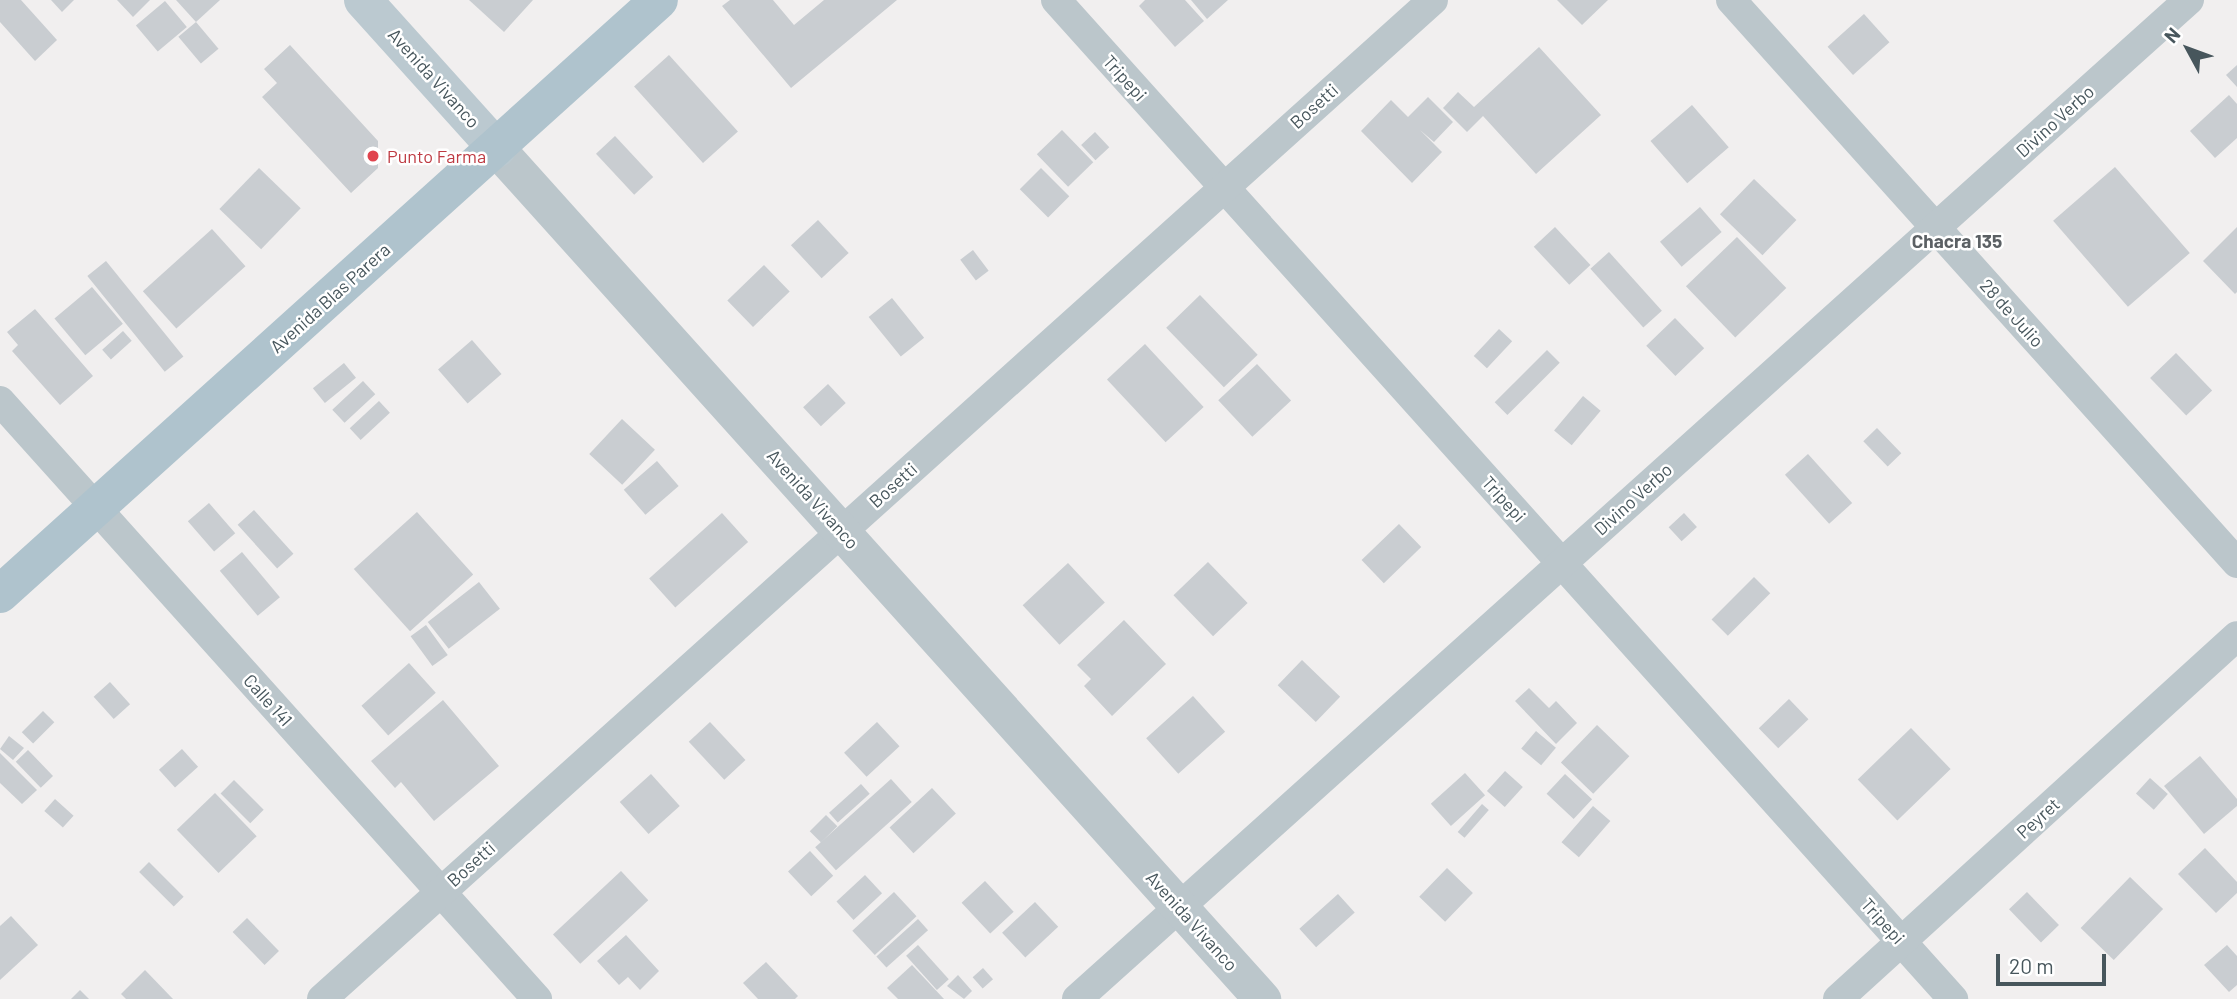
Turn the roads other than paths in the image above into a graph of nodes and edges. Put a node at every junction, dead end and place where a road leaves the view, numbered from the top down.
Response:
1 (363, 0) edge
2 (660, 0) edge
3 (1056, 0) edge
4 (1433, 0) edge
5 (1731, 0) edge
6 (2189, 0) edge
7 (497, 149) junction
8 (1224, 187) junction
9 (1935, 228) junction
10 (0, 401) edge
11 (96, 508) junction
12 (842, 531) junction
13 (2237, 563) edge
14 (1562, 564) junction
15 (0, 594) edge
16 (2237, 636) edge
17 (441, 892) junction
18 (1180, 907) junction
19 (1902, 942) junction
20 (322, 999) edge
21 (537, 999) edge
22 (1077, 999) edge
23 (1262, 999) edge
24 (1838, 999) edge
25 (1953, 999) edge

1 - 7 main road, Avenida Vivanco
2 - 7 main road, Avenida Blas Parera
3 - 8 street, Tripepi
4 - 8 street, Bosetti
5 - 9 street, 28 de Julio
6 - 9 street, Divino Verbo
7 - 11 main road, Avenida Blas Parera
7 - 12 street, Avenida Vivanco
8 - 12 street, Bosetti
8 - 14 street, Tripepi
9 - 13 street, 28 de Julio
9 - 14 street, Divino Verbo
10 - 11 street, Calle 141
11 - 15 main road, Avenida Blas Parera
11 - 17 street, Calle 141
12 - 17 street, Bosetti
12 - 18 street, Avenida Vivanco
14 - 18 street, Divino Verbo
14 - 19 street, Tripepi
16 - 19 street, Peyret
17 - 20 street, Bosetti
17 - 21 street, Calle 141
18 - 22 street, Divino Verbo
18 - 23 street, Avenida Vivanco
19 - 24 street, Peyret
19 - 25 street, Tripepi

